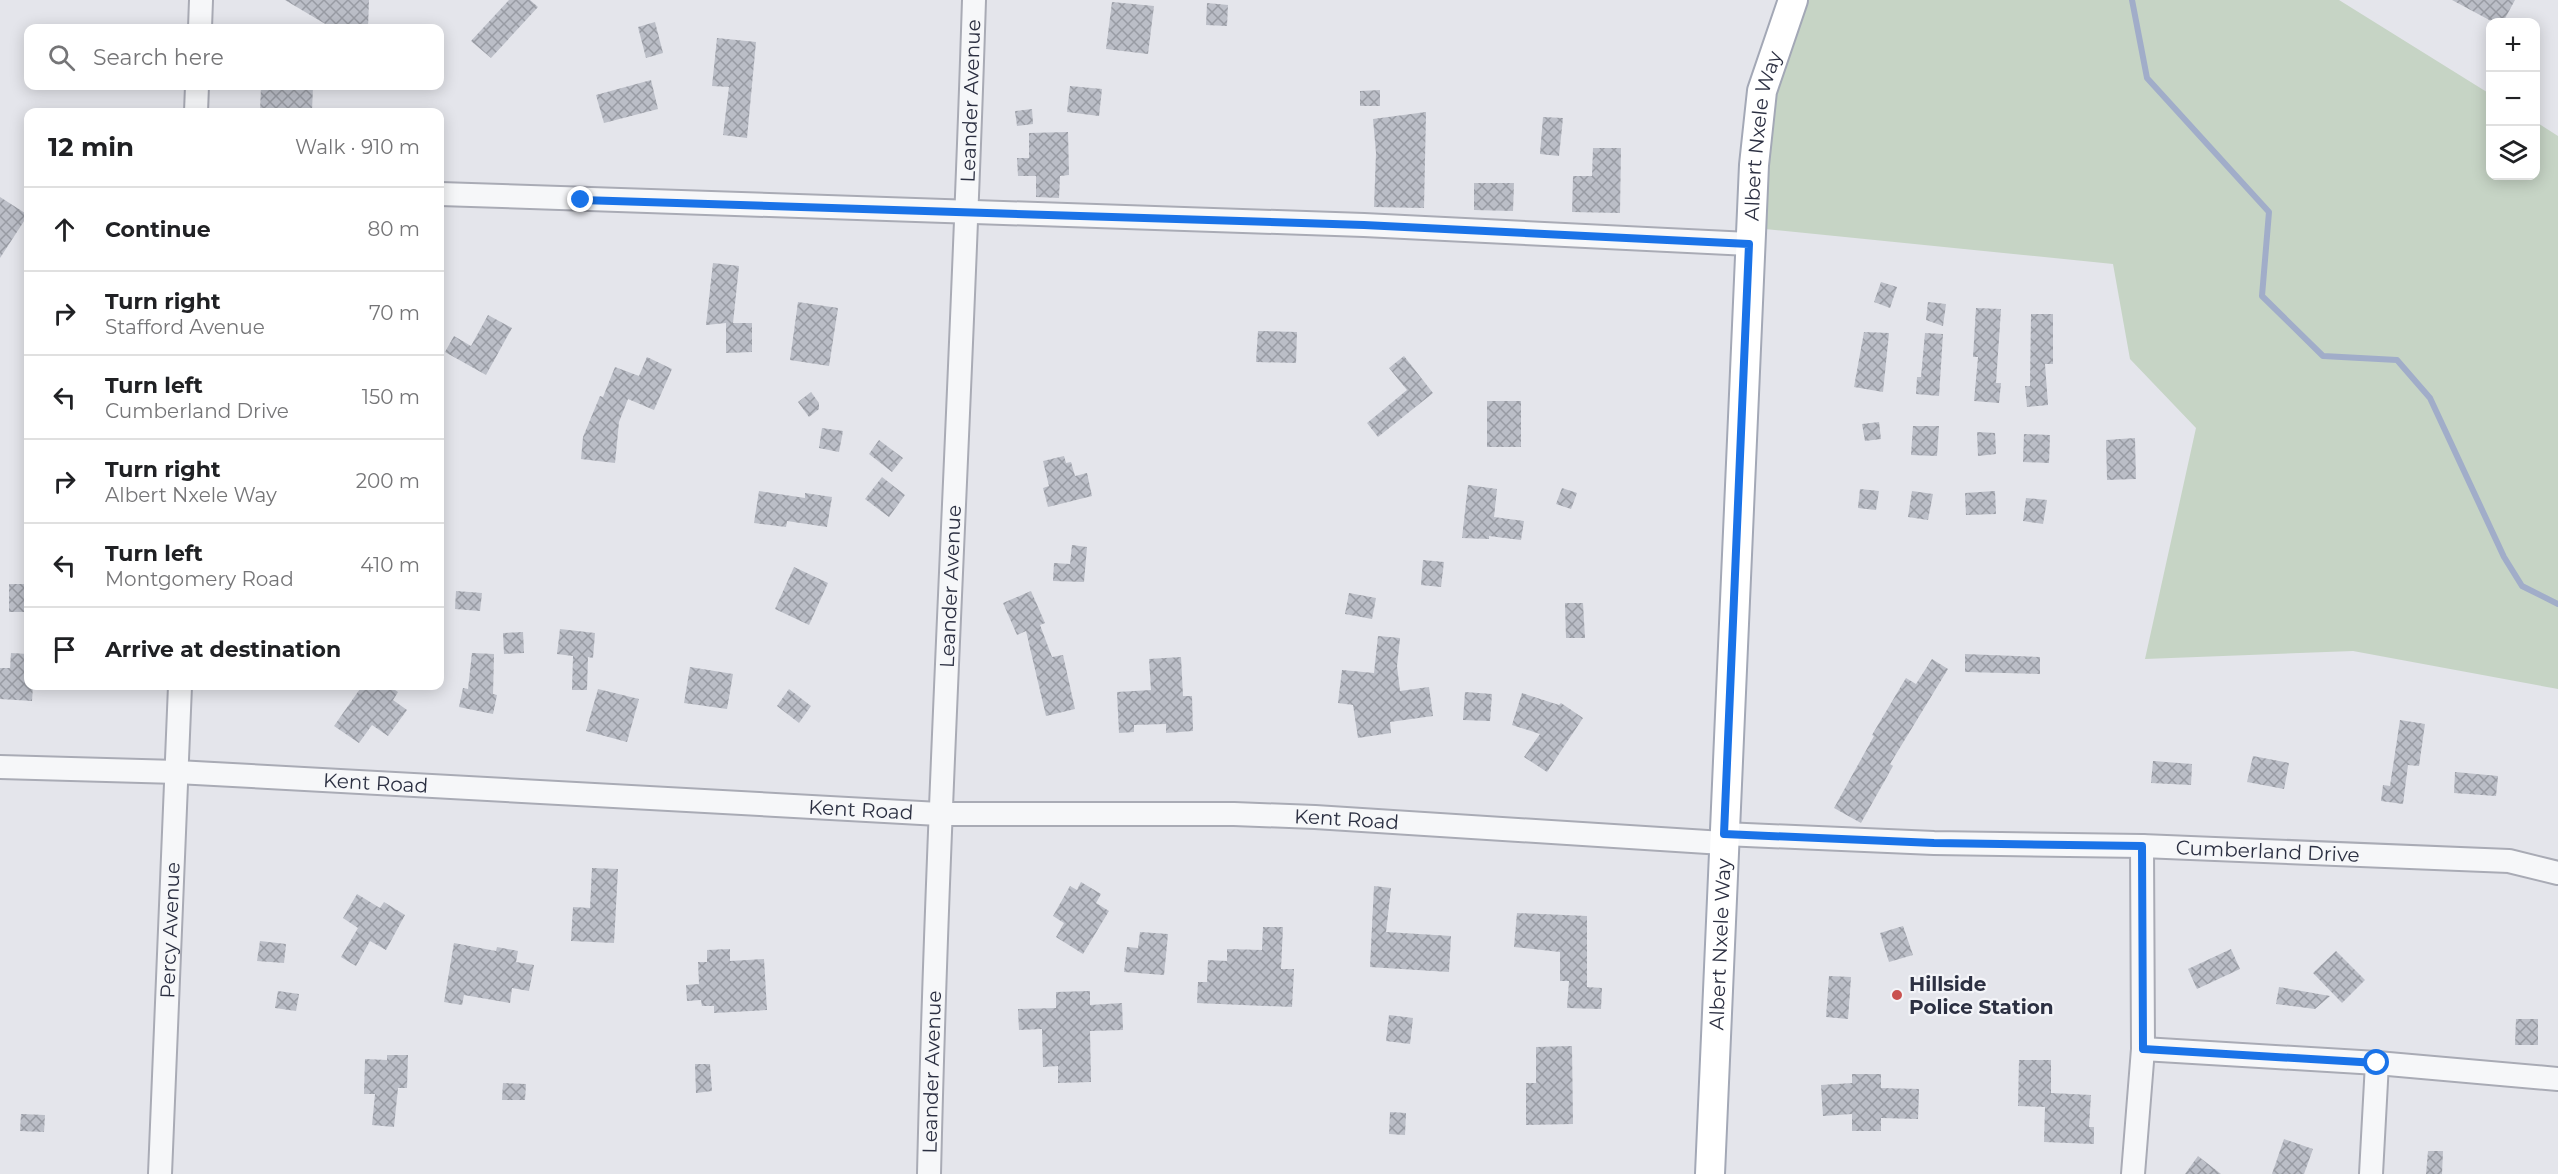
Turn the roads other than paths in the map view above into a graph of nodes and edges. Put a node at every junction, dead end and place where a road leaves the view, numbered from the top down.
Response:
1 (201, 0) edge
2 (974, 0) edge
3 (1792, 0) edge
4 (200, 24) edge
5 (197, 90) edge
6 (196, 108) edge
7 (444, 194) edge
8 (967, 211) junction
9 (1749, 244) junction
10 (180, 690) edge
11 (0, 767) edge
12 (177, 772) junction
13 (939, 814) junction
14 (1723, 838) junction
15 (2142, 846) junction
16 (2558, 873) edge
17 (2143, 1049) junction
18 (2377, 1063) junction
19 (2558, 1079) edge
20 (160, 1174) edge
21 (929, 1174) edge
22 (1710, 1174) edge
23 (2133, 1174) edge
24 (2371, 1174) edge

1 - 4 street
2 - 8 street, Leander Avenue
3 - 9 main road, Albert Nxele Way
5 - 6 street
7 - 8 street
8 - 9 street
8 - 13 street, Leander Avenue
9 - 14 main road, Albert Nxele Way
10 - 12 street, Percy Avenue
11 - 12 street, Kent Road
12 - 13 street, Kent Road
12 - 20 street, Percy Avenue
13 - 14 street, Kent Road
13 - 21 street, Leander Avenue
14 - 15 street, Cumberland Drive
14 - 22 main road, Albert Nxele Way
15 - 16 street, Cumberland Drive
15 - 17 street
17 - 18 street
17 - 23 street
18 - 19 street
18 - 24 street

